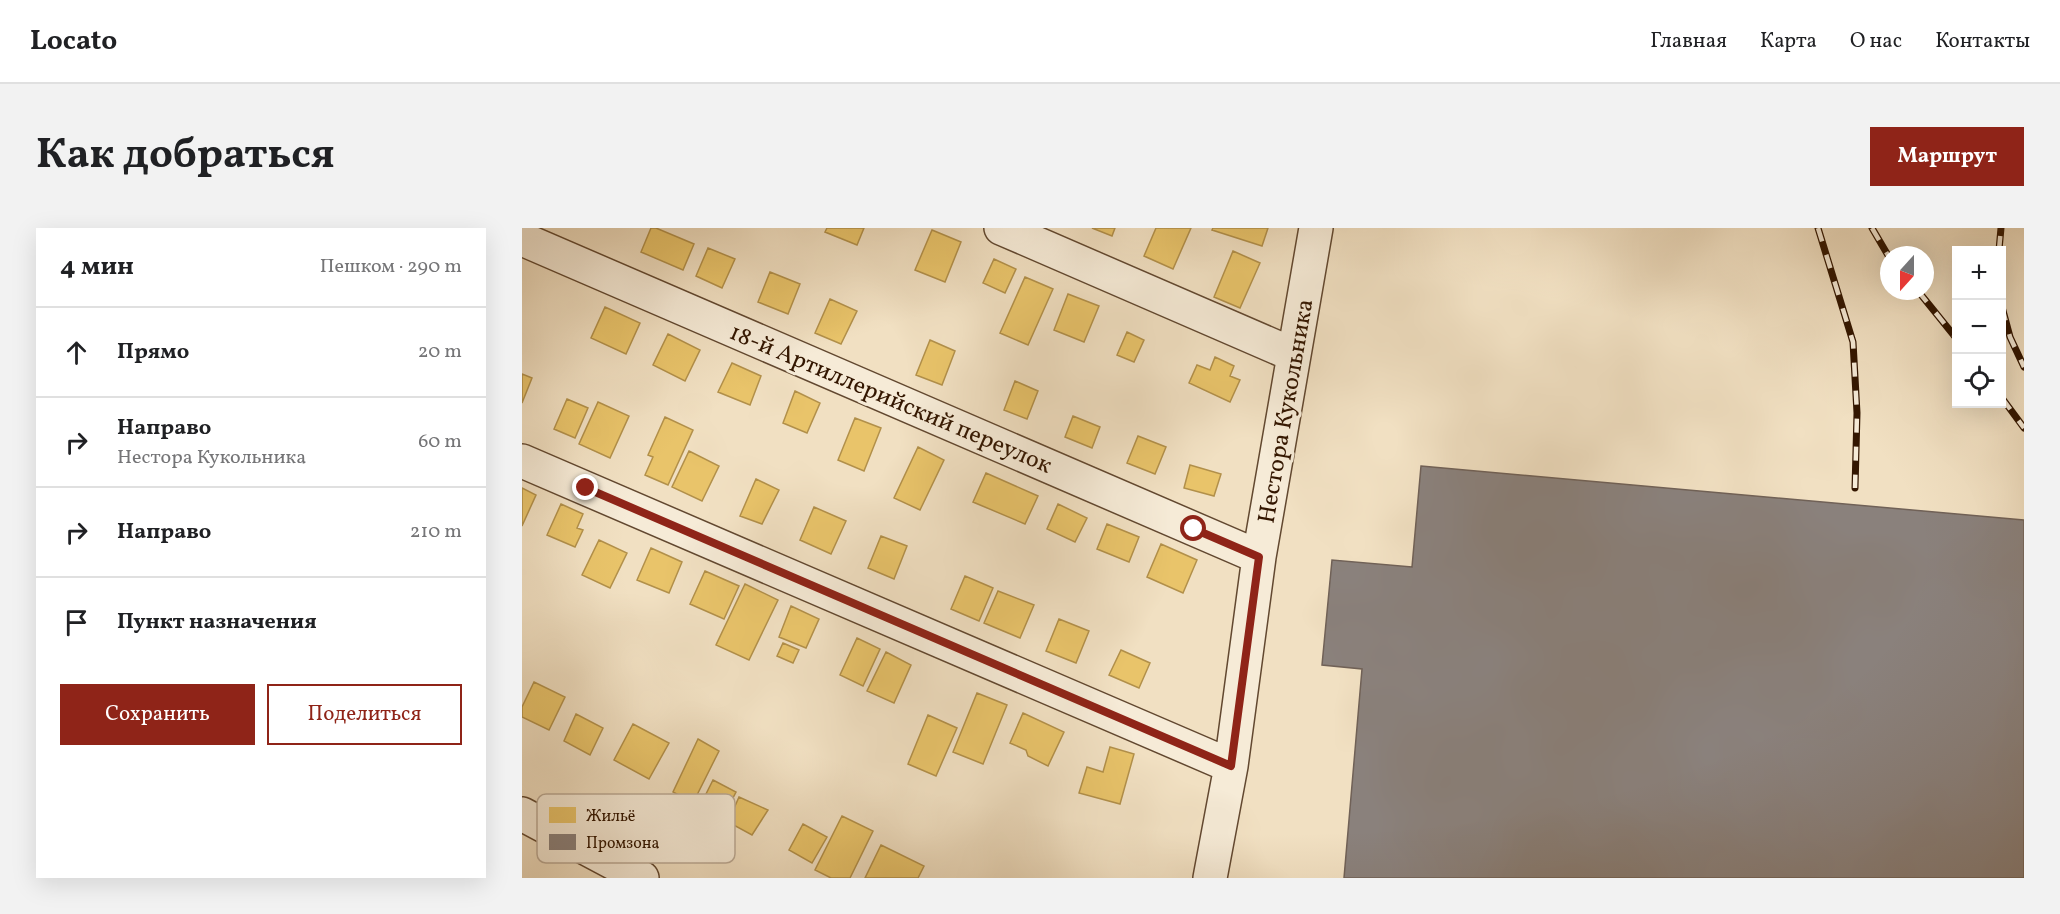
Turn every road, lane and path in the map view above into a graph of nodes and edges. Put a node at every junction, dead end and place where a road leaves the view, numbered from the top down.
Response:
1 (1001, 228) edge
2 (1316, 228) edge
3 (522, 238) edge
4 (1294, 355) junction
5 (522, 461) edge
6 (1259, 557) junction
7 (1231, 766) junction
8 (522, 814) edge
9 (537, 822) edge
10 (614, 863) edge
11 (642, 878) edge
12 (1210, 878) edge

1 - 4 street
2 - 4 street, Нестора Кукольника
3 - 6 street, 18-й Артиллерийский переулок
4 - 6 street, Нестора Кукольника
5 - 7 street
6 - 7 street, Нестора Кукольника
7 - 12 street, Нестора Кукольника
8 - 9 street
10 - 11 street

